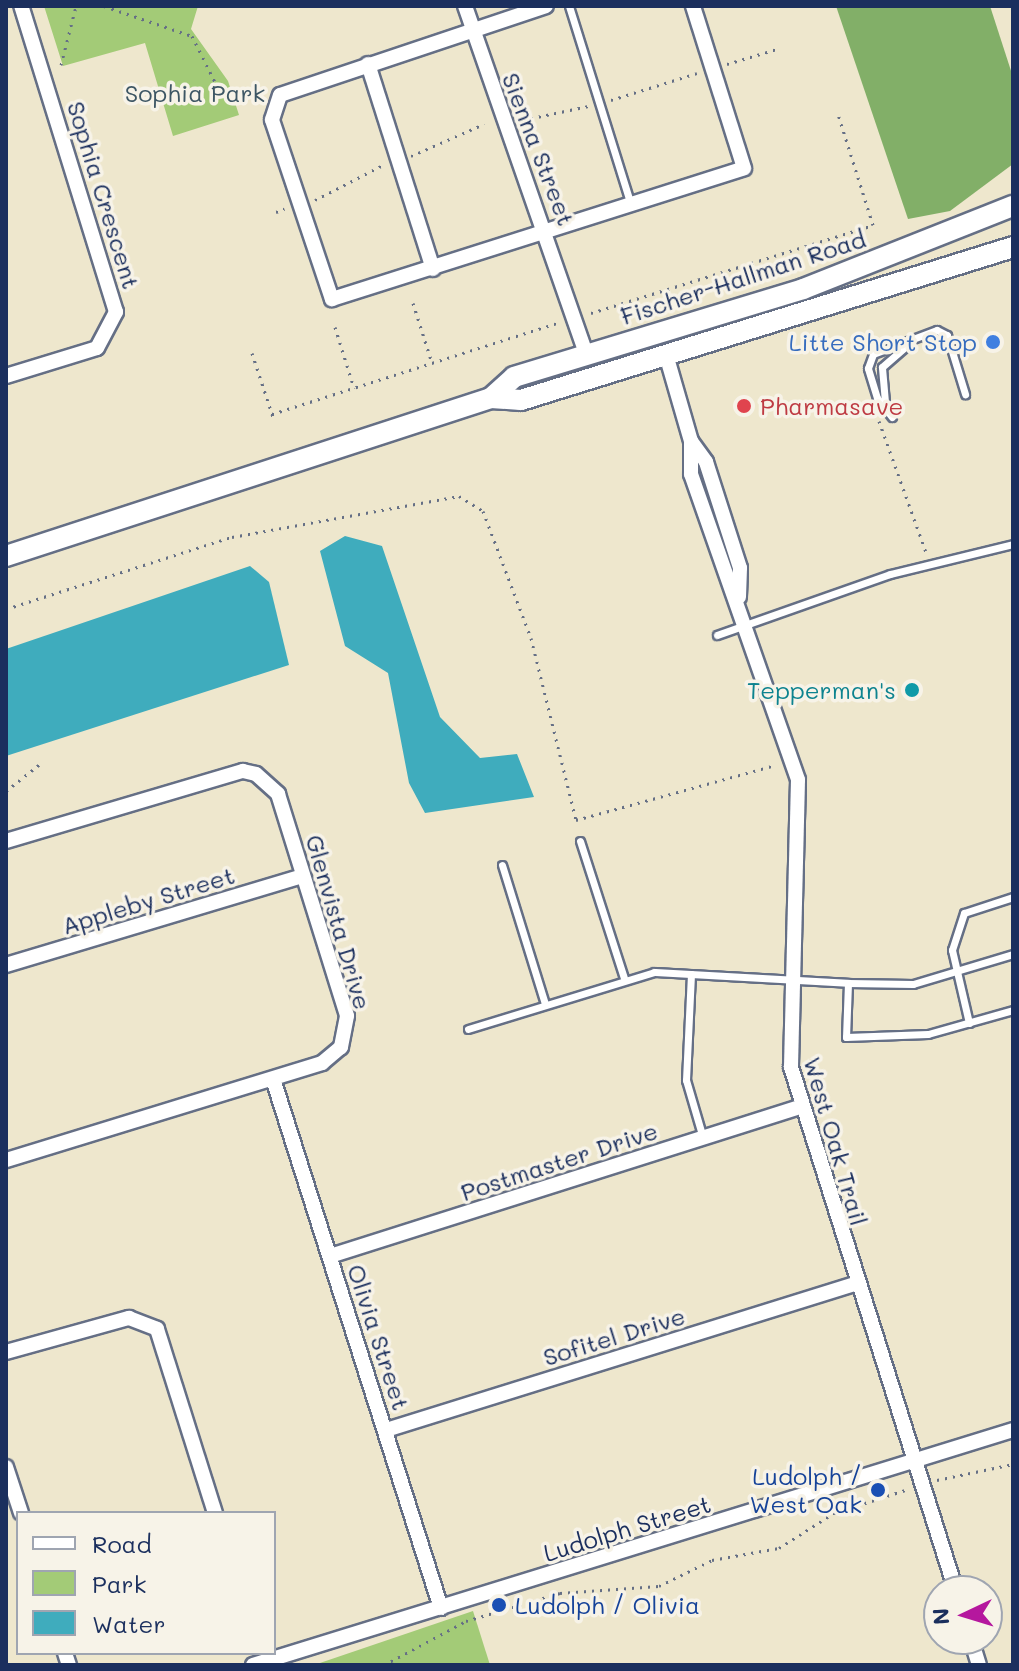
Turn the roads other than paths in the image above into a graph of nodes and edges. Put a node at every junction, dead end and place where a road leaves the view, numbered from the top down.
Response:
1 (21, 6) edge
2 (465, 6) edge
3 (546, 6) edge
4 (569, 6) edge
5 (693, 6) edge
6 (473, 29) junction
7 (368, 64) junction
8 (631, 205) junction
9 (1013, 206) edge
10 (547, 233) junction
11 (1013, 247) edge
12 (433, 269) junction
13 (712, 317) junction
14 (908, 344) junction
15 (586, 354) junction
16 (667, 358) junction
17 (6, 376) edge
18 (965, 394) dead end
19 (491, 398) junction
20 (885, 402) junction
21 (892, 417) dead end
22 (1013, 544) edge
23 (6, 556) edge
24 (747, 625) junction
25 (717, 635) dead end
26 (6, 841) edge
27 (580, 841) dead end
28 (502, 865) dead end
29 (303, 876) junction
30 (1013, 897) edge
31 (1013, 954) edge
32 (6, 965) edge
33 (954, 972) junction
34 (691, 974) junction
35 (624, 978) junction
36 (789, 980) junction
37 (848, 983) junction
38 (545, 1004) junction
39 (1013, 1010) edge
40 (969, 1023) junction
41 (468, 1029) dead end
42 (273, 1079) junction
43 (801, 1107) junction
44 (703, 1138) junction
45 (6, 1160) edge
46 (330, 1256) junction
47 (855, 1284) junction
48 (6, 1352) edge
49 (386, 1430) junction
50 (1013, 1430) edge
51 (914, 1462) junction
52 (6, 1467) edge
53 (20, 1511) edge
54 (214, 1511) edge
55 (951, 1575) edge
56 (441, 1608) junction
57 (259, 1660) edge

1 - 17 street, Sophia Crescent
2 - 6 street, Sienna Street
3 - 6 street
4 - 8 lane
5 - 8 street
6 - 7 street
6 - 10 street, Sienna Street
7 - 12 street
7 - 12 street
8 - 10 street
9 - 13 main road, Fischer-Hallman Road
10 - 12 street
10 - 15 street, Sienna Street
11 - 16 main road, Fischer-Hallman Road
13 - 15 main road, Fischer-Hallman Road
13 - 16 main road
14 - 18 lane
14 - 20 lane
14 - 20 lane
15 - 19 main road, Fischer-Hallman Road
16 - 19 main road, Fischer-Hallman Road
16 - 24 street, West Oak Trail
19 - 23 main road, Fischer-Hallman Road
20 - 21 lane
22 - 24 lane
24 - 25 lane
24 - 36 street, West Oak Trail
26 - 29 street, Glenvista Drive
27 - 35 lane
28 - 38 lane
29 - 32 street, Appleby Street
29 - 42 street, Glenvista Drive
30 - 33 lane
31 - 33 lane
33 - 37 lane
33 - 40 lane
34 - 35 lane
34 - 36 lane
34 - 44 lane
35 - 38 lane
36 - 37 lane
36 - 43 street, West Oak Trail
37 - 40 lane
38 - 41 lane
39 - 40 lane
42 - 45 street, Glenvista Drive
42 - 46 street, Olivia Street
43 - 44 street, Postmaster Drive
43 - 47 street, West Oak Trail
44 - 46 street, Postmaster Drive
46 - 49 street, Olivia Street
47 - 49 street, Sofitel Drive
47 - 51 street, West Oak Trail
48 - 54 street
49 - 56 street, Olivia Street
50 - 51 street, Ludolph Street
51 - 55 street, West Oak Trail
51 - 56 street, Ludolph Street
52 - 53 street
56 - 57 street, Ludolph Street

